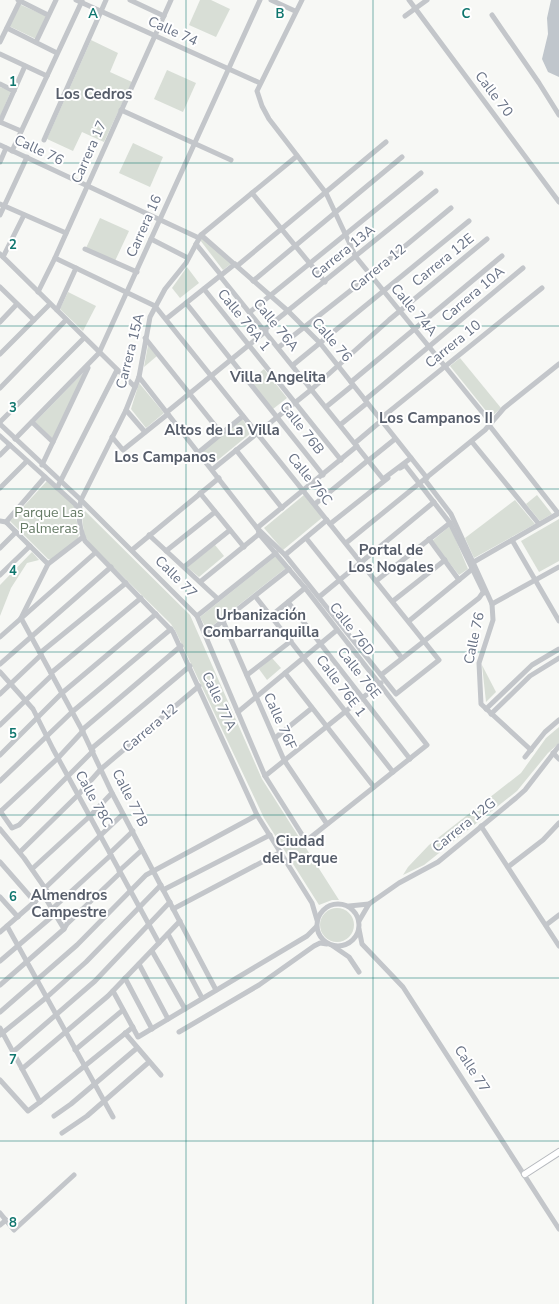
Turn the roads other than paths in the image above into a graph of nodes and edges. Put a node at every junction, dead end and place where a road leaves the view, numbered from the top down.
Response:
1 (56, 0) edge
2 (106, 0) edge
3 (130, 0) edge
4 (145, 0) edge
5 (172, 0) edge
6 (260, 0) edge
7 (271, 0) edge
8 (302, 0) edge
9 (409, 0) edge
10 (427, 0) edge
11 (19, 1) edge
12 (80, 1) edge
13 (142, 6) junction
14 (415, 8) junction
15 (295, 11) junction
16 (101, 12) junction
17 (492, 14) dead end
18 (48, 15) junction
19 (164, 16) junction
20 (405, 16) dead end
21 (7, 28) junction
22 (155, 36) junction
23 (0, 42) edge
24 (36, 42) junction
25 (57, 53) junction
26 (0, 54) edge
27 (25, 66) junction
28 (228, 69) junction
29 (47, 76) junction
30 (260, 83) junction
31 (0, 84) edge
32 (14, 91) junction
33 (122, 110) junction
34 (559, 115) edge
35 (0, 122) edge
36 (21, 132) junction
37 (44, 140) dead end
38 (386, 142) dead end
39 (194, 144) junction
40 (0, 145) edge
41 (6, 148) junction
42 (12, 151) junction
43 (297, 156) junction
44 (27, 157) junction
45 (402, 157) dead end
46 (230, 160) dead end
47 (0, 162) edge
48 (421, 173) dead end
49 (87, 185) junction
50 (436, 191) dead end
51 (252, 193) junction
52 (326, 193) junction
53 (559, 202) edge
54 (2, 205) edge
55 (450, 208) dead end
56 (336, 213) junction
57 (0, 215) edge
58 (24, 215) junction
59 (160, 219) junction
60 (469, 221) dead end
61 (281, 228) junction
62 (66, 233) junction
63 (345, 235) junction
64 (200, 236) junction
65 (151, 239) junction
66 (487, 239) dead end
67 (196, 244) junction
68 (295, 246) junction
69 (85, 249) dead end
70 (1, 255) edge
71 (502, 256) dead end
72 (356, 257) junction
73 (55, 258) junction
74 (188, 258) junction
75 (310, 263) junction
76 (236, 265) junction
77 (76, 268) junction
78 (523, 268) dead end
79 (137, 272) junction
80 (221, 276) junction
81 (369, 276) junction
82 (253, 281) junction
83 (325, 282) junction
84 (0, 288) edge
85 (542, 288) dead end
86 (204, 289) junction
87 (38, 292) junction
88 (128, 292) junction
89 (382, 292) junction
90 (270, 295) junction
91 (186, 303) junction
92 (17, 304) junction
93 (50, 304) junction
94 (155, 306) junction
95 (288, 311) junction
96 (58, 312) junction
97 (250, 312) junction
98 (398, 312) junction
99 (166, 319) junction
100 (34, 320) junction
101 (66, 320) junction
102 (0, 322) edge
103 (304, 327) junction
104 (414, 330) junction
105 (265, 331) junction
106 (84, 338) junction
107 (146, 338) junction
108 (320, 343) junction
109 (250, 345) junction
110 (279, 347) junction
111 (429, 347) junction
112 (99, 353) junction
113 (0, 354) edge
114 (232, 359) junction
115 (90, 364) junction
116 (338, 364) junction
117 (559, 364) edge
118 (293, 365) junction
119 (445, 366) junction
120 (117, 370) junction
121 (212, 376) junction
122 (139, 377) junction
123 (352, 383) junction
124 (136, 387) junction
125 (0, 388) edge
126 (312, 389) junction
127 (189, 393) junction
128 (295, 402) junction
129 (366, 402) junction
130 (326, 407) junction
131 (126, 410) junction
132 (167, 413) junction
133 (244, 416) junction
134 (277, 417) junction
135 (380, 420) junction
136 (32, 422) junction
137 (0, 423) edge
138 (340, 425) junction
139 (489, 425) junction
140 (145, 432) junction
141 (221, 433) junction
142 (257, 433) junction
143 (0, 436) edge
144 (112, 437) junction
145 (16, 439) junction
146 (395, 439) junction
147 (53, 442) junction
148 (472, 442) junction
149 (10, 445) junction
150 (356, 446) junction
151 (236, 450) junction
152 (198, 452) junction
153 (0, 455) edge
154 (410, 458) junction
155 (341, 460) junction
156 (27, 461) junction
157 (368, 461) junction
158 (42, 464) junction
159 (213, 469) junction
160 (323, 475) junction
161 (46, 477) junction
162 (219, 478) junction
163 (426, 479) junction
164 (62, 482) junction
165 (382, 482) junction
166 (419, 484) junction
167 (0, 488) edge
168 (58, 488) junction
169 (304, 490) junction
170 (200, 494) junction
171 (81, 500) junction
172 (434, 502) junction
173 (315, 504) junction
174 (282, 508) junction
175 (79, 510) junction
176 (215, 512) junction
177 (559, 513) edge
178 (3, 521) edge
179 (329, 522) junction
180 (450, 523) junction
181 (539, 524) junction
182 (257, 528) junction
183 (230, 530) junction
184 (16, 532) junction
185 (259, 534) junction
186 (150, 535) junction
187 (83, 537) junction
188 (306, 538) junction
189 (429, 540) junction
190 (512, 540) junction
191 (346, 544) junction
192 (30, 546) junction
193 (244, 547) junction
194 (0, 548) edge
195 (132, 550) junction
196 (166, 552) junction
197 (95, 553) junction
198 (276, 553) junction
199 (285, 555) junction
200 (444, 560) junction
201 (361, 562) junction
202 (48, 564) junction
203 (0, 566) edge
204 (471, 566) junction
205 (111, 567) junction
206 (184, 567) junction
207 (559, 567) edge
208 (289, 569) junction
209 (4, 571) junction
210 (0, 575) edge
211 (340, 579) junction
212 (459, 580) junction
213 (535, 580) junction
214 (376, 581) junction
215 (200, 582) junction
216 (126, 583) junction
217 (305, 588) junction
218 (485, 590) junction
219 (255, 596) junction
220 (319, 597) junction
221 (141, 598) junction
222 (218, 599) junction
223 (393, 601) junction
224 (288, 602) junction
225 (492, 604) junction
226 (156, 614) junction
227 (197, 616) junction
228 (271, 616) junction
229 (21, 618) junction
230 (223, 621) junction
231 (409, 621) junction
232 (559, 622) edge
233 (171, 629) junction
234 (337, 630) junction
235 (205, 635) junction
236 (31, 636) junction
237 (0, 637) edge
238 (291, 641) junction
239 (424, 641) junction
240 (320, 643) junction
241 (181, 646) junction
242 (559, 649) edge
243 (40, 654) junction
244 (304, 657) junction
245 (402, 658) junction
246 (559, 658) edge
247 (0, 664) edge
248 (190, 666) junction
249 (0, 672) edge
250 (285, 673) junction
251 (52, 674) junction
252 (247, 675) junction
253 (381, 675) junction
254 (385, 680) junction
255 (11, 684) junction
256 (380, 684) junction
257 (199, 686) junction
258 (62, 693) junction
259 (0, 694) edge
260 (396, 694) joint
261 (256, 697) junction
262 (362, 698) junction
263 (26, 699) junction
264 (312, 708) junction
265 (486, 710) junction
266 (72, 712) junction
267 (238, 712) junction
268 (345, 712) junction
269 (491, 714) junction
270 (38, 718) junction
271 (559, 720) edge
272 (0, 725) edge
273 (326, 727) junction
274 (82, 731) junction
275 (47, 738) junction
276 (275, 738) junction
277 (559, 746) edge
278 (92, 750) junction
279 (531, 750) junction
280 (553, 753) junction
281 (0, 755) edge
282 (525, 757) dead end
283 (58, 758) junction
284 (410, 759) junction
285 (559, 759) edge
286 (284, 760) junction
287 (101, 769) junction
288 (393, 772) junction
289 (265, 776) junction
290 (68, 778) junction
291 (0, 781) edge
292 (374, 787) junction
293 (112, 793) junction
294 (78, 795) junction
295 (0, 812) edge
296 (123, 814) junction
297 (258, 815) junction
298 (90, 816) junction
299 (9, 823) junction
300 (559, 823) edge
301 (327, 824) junction
302 (481, 826) junction
303 (0, 830) edge
304 (132, 831) junction
305 (100, 835) junction
306 (270, 835) junction
307 (142, 850) junction
308 (20, 852) junction
309 (281, 852) junction
310 (110, 854) junction
311 (0, 862) edge
312 (508, 867) junction
313 (32, 869) junction
314 (153, 871) junction
315 (120, 872) junction
316 (45, 888) junction
317 (162, 888) junction
318 (130, 890) junction
319 (43, 894) junction
320 (0, 897) edge
321 (35, 902) junction
322 (170, 902) junction
323 (369, 904) junction
324 (348, 906) junction
325 (140, 908) junction
326 (173, 909) junction
327 (54, 912) junction
328 (559, 915) edge
329 (18, 917) junction
330 (317, 920) junction
331 (359, 921) junction
332 (180, 922) junction
333 (546, 924) junction
334 (149, 925) junction
335 (7, 926) junction
336 (316, 927) junction
337 (64, 929) junction
338 (359, 929) junction
339 (0, 932) edge
340 (168, 934) junction
341 (159, 943) junction
342 (327, 944) junction
343 (18, 945) junction
344 (333, 946) junction
345 (559, 946) edge
346 (152, 951) junction
347 (0, 960) edge
348 (28, 961) junction
349 (139, 964) junction
350 (359, 972) dead end
351 (125, 978) junction
352 (37, 980) junction
353 (0, 985) edge
354 (216, 990) junction
355 (113, 991) junction
356 (47, 997) junction
357 (202, 998) junction
358 (185, 1009) junction
359 (123, 1010) junction
360 (0, 1012) edge
361 (56, 1014) junction
362 (168, 1019) junction
363 (133, 1027) junction
364 (152, 1029) junction
365 (1, 1032) edge
366 (179, 1032) dead end
367 (66, 1033) junction
368 (126, 1033) junction
369 (137, 1048) junction
370 (76, 1050) junction
371 (13, 1052) junction
372 (149, 1062) junction
373 (85, 1066) junction
374 (22, 1069) junction
375 (161, 1075) dead end
376 (0, 1080) edge
377 (94, 1083) junction
378 (40, 1102) junction
379 (104, 1102) junction
380 (54, 1116) dead end
381 (113, 1117) dead end
382 (62, 1133) dead end
383 (559, 1152) edge
384 (524, 1174) junction
385 (74, 1175) dead end
386 (0, 1213) edge
387 (6, 1220) junction
388 (0, 1225) edge
389 (559, 1228) edge

1 - 18 street
2 - 16 street
3 - 13 street
4 - 13 street
5 - 19 street, Carrera 17
6 - 28 street, Carrera 16
7 - 15 street
8 - 15 street
9 - 14 street, Calle 70
10 - 14 street
11 - 18 street
11 - 21 street
12 - 16 street, Calle 74
12 - 25 street
13 - 19 street
14 - 20 street
14 - 53 street, Calle 70
15 - 30 street
16 - 22 street, Calle 74
16 - 37 street
17 - 34 street
18 - 24 street
19 - 22 street, Carrera 17
21 - 23 street
21 - 24 street
22 - 28 street, Calle 74
22 - 33 street, Carrera 17
24 - 25 street
25 - 29 street
26 - 27 street
27 - 29 street
27 - 32 street
28 - 30 street, Calle 74
28 - 39 street, Carrera 16
29 - 36 street
30 - 43 street, Calle 74A
31 - 32 street
32 - 35 street
33 - 39 street
33 - 49 street, Carrera 17
35 - 36 street
36 - 42 street
38 - 52 street
39 - 46 street
39 - 59 street, Carrera 16
40 - 41 street, Calle 76
41 - 42 street, Calle 76
41 - 47 street
42 - 44 street, Calle 76
43 - 51 street
43 - 52 street, Calle 74A
44 - 49 street, Calle 76
44 - 54 street
45 - 56 street
48 - 63 street
49 - 59 street, Calle 76
49 - 62 street, Carrera 17
50 - 72 street, Carrera 13A
51 - 61 street
51 - 64 street
52 - 56 street, Calle 74A
52 - 61 street
54 - 57 street
54 - 58 street
55 - 81 street, Carrera 12
56 - 63 street, Calle 74A
56 - 68 street
58 - 62 street
58 - 70 street
59 - 64 street, Calle 76
59 - 65 street, Carrera 16
60 - 89 street
61 - 68 street
61 - 76 street
62 - 73 street, Carrera 17
63 - 72 street, Calle 74A
63 - 75 street
64 - 67 street, Carrera 15A
64 - 76 street, Calle 76
65 - 74 street
65 - 79 street, Carrera 16
66 - 98 street, Carrera 12E
67 - 74 street, Carrera 15A
67 - 80 street, Calle 76A
68 - 75 street
68 - 82 street
69 - 79 street
70 - 87 street
71 - 104 street
72 - 81 street, Calle 74A
72 - 83 street, Carrera 13A
73 - 77 street, Calle 76C
73 - 87 street, Carrera 17
74 - 94 street, Carrera 15A
75 - 83 street
75 - 90 street
76 - 80 street
76 - 82 street, Calle 76
77 - 88 street, Calle 76C
77 - 96 street
78 - 111 street, Carrera 10A
79 - 88 street, Carrera 16
80 - 86 street
80 - 97 street, Calle 76A
81 - 89 street, Calle 74A
81 - 103 street, Carrera 12
82 - 90 street, Calle 76
83 - 95 street, Carrera 13A
84 - 92 street
85 - 119 street, Carrera 10
86 - 91 street
86 - 109 street, Calle 76A 1
87 - 93 street
88 - 94 street, Calle 76C
88 - 112 street, Carrera 16
89 - 98 street, Calle 74A
89 - 108 street
90 - 95 street, Calle 76
90 - 97 street
91 - 99 street
91 - 114 street, Calle 76B
92 - 100 street
92 - 102 street
93 - 96 street
93 - 100 street
94 - 99 street, Calle 76C
94 - 107 street, Carrera 15A
95 - 103 street, Calle 76
95 - 105 street, Carrera 13A
96 - 101 street
97 - 105 street, Calle 76A
98 - 104 street, Calle 74A
98 - 116 street, Carrera 12E
99 - 121 street, Calle 76C
100 - 113 street
101 - 106 street
101 - 125 street
103 - 108 street, Calle 76
103 - 110 street, Carrera 12
104 - 111 street, Calle 74A
104 - 123 street
105 - 109 street, Carrera 13A
105 - 110 street, Calle 76A
106 - 112 street
106 - 137 street
107 - 122 street, Carrera 15A
107 - 127 street
108 - 116 street, Calle 76
108 - 118 street
109 - 114 street, Carrera 13A
109 - 128 street, Calle 76A 1
110 - 118 street, Calle 76A
111 - 119 street, Calle 74A
111 - 129 street, Carrera 10A
112 - 115 street, Carrera 16
112 - 120 street
114 - 121 street, Carrera 13A
114 - 134 street, Calle 76B
115 - 136 street, Carrera 16
115 - 147 street
116 - 123 street, Calle 76
116 - 126 street, Carrera 12E
117 - 139 street
118 - 126 street, Calle 76A
119 - 135 street, Carrera 10
119 - 139 street, Calle 74A
120 - 124 street
120 - 164 street
121 - 127 street, Carrera 13A
121 - 133 street, Calle 76C
122 - 124 street, Carrera 15A
122 - 132 street, Calle 76D
123 - 129 street, Calle 76
123 - 130 street
124 - 131 street, Carrera 15A
126 - 128 street, Carrera 12E
126 - 130 street, Calle 76A
127 - 132 street, Carrera 13A
127 - 141 street
128 - 134 street, Carrera 12E
128 - 155 street, Calle 76A 1
129 - 135 street, Calle 76
129 - 138 street, Carrera 10A
130 - 138 street, Calle 76A
131 - 140 street
131 - 144 street, Carrera 15A
132 - 140 street, Carrera 13A
132 - 152 street, Calle 76D
133 - 141 street
133 - 142 street, Calle 76C
134 - 142 street, Carrera 12E
134 - 160 street, Calle 76B
135 - 146 street, Calle 76
135 - 150 street, Carrera 10
136 - 145 street, Carrera 16
136 - 147 street
137 - 145 street, Calle 77
138 - 150 street, Calle 76A
139 - 148 street
139 - 177 street, Calle 74A
140 - 144 street, Carrera 13A
141 - 152 street
142 - 151 street, Carrera 12E
142 - 169 street, Calle 76C
143 - 149 street
144 - 171 street, Carrera 15A
145 - 158 street, Calle 77
146 - 154 street, Calle 76
146 - 157 street
147 - 158 street
148 - 163 street
148 - 181 street
149 - 153 street
149 - 156 street
150 - 155 street, Carrera 10
150 - 157 street, Calle 76A
151 - 159 street, Carrera 12E
151 - 174 street
152 - 159 street, Calle 76D
154 - 157 street
154 - 163 street, Calle 76
155 - 160 street, Carrera 10
156 - 161 street
156 - 167 street
157 - 165 street
157 - 173 street
158 - 164 street, Calle 77
159 - 162 street, Calle 76D
160 - 169 street, Carrera 10
161 - 168 street
161 - 178 street
162 - 170 street
162 - 182 street, Calle 76D
163 - 166 street
163 - 204 street, Calle 76
164 - 168 street
164 - 171 street, Calle 77
165 - 166 street, Calle 76
165 - 179 street
166 - 172 street, Calle 76
166 - 191 street
168 - 175 street
169 - 173 street, Calle 76C
169 - 174 street, Carrera 10
170 - 176 street
170 - 186 street
171 - 175 street
171 - 195 street, Calle 77
172 - 180 street, Calle 76
172 - 201 street
173 - 179 street, Calle 76C
174 - 182 street, Carrera 10
175 - 187 street, Calle 77A
176 - 183 street
176 - 196 street
177 - 181 street
178 - 184 street
179 - 188 street
179 - 191 street, Calle 76C
180 - 189 street
180 - 204 street, Calle 76
181 - 190 street
182 - 185 street, Calle 76D
182 - 199 street, Calle 76D
183 - 193 street
183 - 206 street
184 - 192 street
184 - 194 street
185 - 193 street
185 - 198 street, Calle 76D
186 - 195 street
186 - 196 street
187 - 197 street, Calle 77A
187 - 202 street
188 - 199 street
188 - 211 street
189 - 200 street
189 - 214 street
190 - 204 street
190 - 213 street
191 - 201 street, Calle 76C
192 - 202 street
192 - 209 street
193 - 215 street
195 - 227 street, Calle 77
196 - 206 street
197 - 205 street, Calle 77A
197 - 229 street
198 - 208 street, Calle 76D
198 - 222 street
199 - 220 street, Calle 76D
200 - 212 street
200 - 223 street
201 - 211 street
201 - 214 street, Calle 76C
202 - 229 street
203 - 209 street
204 - 212 street
204 - 218 street, Calle 76
204 - 218 street, Calle 76
205 - 216 street, Calle 77A
205 - 236 street
206 - 215 street
207 - 213 street
208 - 217 street, Calle 76D
208 - 219 street
209 - 210 street
211 - 220 street
211 - 245 street
212 - 231 street
213 - 225 street
213 - 232 street
214 - 223 street, Calle 76C
215 - 222 street
216 - 221 street, Calle 77A
216 - 243 street
217 - 224 street
217 - 234 street, Calle 76D
218 - 225 street, Calle 76
218 - 239 street
219 - 228 street, Calle 76E 1
219 - 230 street
220 - 253 street, Calle 76D
221 - 226 street, Calle 77A
221 - 251 street
222 - 227 street
223 - 231 street, Calle 76C
224 - 228 street
224 - 240 street, Calle 76E
225 - 265 street, Calle 76
226 - 233 street, Calle 77A
226 - 258 street
227 - 235 street, Calle 77
228 - 238 street, Calle 76E 1
229 - 236 street, Calle 77B
229 - 237 street
230 - 235 street
230 - 252 street, Calle 76F
231 - 239 street, Calle 76C
233 - 241 street, Calle 77A
233 - 266 street
234 - 240 street
234 - 256 street, Calle 76D
235 - 267 street, Calle 77
236 - 243 street, Calle 77B
236 - 247 street
238 - 244 street, Calle 76E 1
238 - 252 street
239 - 245 street
239 - 260 street, Calle 76C
240 - 244 street
240 - 262 street, Calle 76E
241 - 248 street, Calle 77A
241 - 274 street
242 - 265 street
243 - 251 street, Calle 77B
243 - 255 street
244 - 250 street
244 - 268 street, Calle 76E 1
245 - 253 street
246 - 269 street
248 - 257 street, Calle 77A
248 - 278 street
249 - 255 street, Calle 78C
250 - 261 street
250 - 264 street
251 - 258 street, Calle 77B
251 - 263 street
252 - 261 street, Calle 76F
253 - 254 street, Calle 76D
254 - 256 street
254 - 260 street, Calle 76D
255 - 259 street
255 - 263 street, Calle 78C
256 - 262 street
256 - 284 street, Calle 76D
257 - 287 street, Carrera 12
257 - 297 street, Calle 77A
258 - 266 street, Calle 77B
258 - 270 street
261 - 267 street
261 - 276 street, Calle 76F
262 - 268 street
262 - 284 street, Calle 76E
263 - 270 street, Calle 78C
263 - 272 street
264 - 273 street
264 - 276 street
265 - 269 street
266 - 274 street, Calle 77B
266 - 275 street
267 - 289 street, Calle 77
268 - 273 street
268 - 288 street, Calle 76E 1
269 - 279 street
270 - 275 street, Calle 78C
270 - 281 street
271 - 279 street
273 - 286 street
273 - 292 street
274 - 278 street, Calle 77B
274 - 283 street
275 - 283 street, Calle 78C
275 - 291 street
276 - 286 street, Calle 76F
277 - 280 street, Carrera 12G
278 - 287 street, Calle 77B
278 - 290 street
279 - 282 street
280 - 285 street
280 - 302 street, Carrera 12G
283 - 290 street, Calle 78C
283 - 295 street
284 - 288 street
286 - 289 street
286 - 301 street, Calle 76F
287 - 293 street, Calle 77B
287 - 294 street, Carrera 12
288 - 292 street
289 - 301 street, Calle 77
290 - 294 street, Calle 78C
290 - 299 street
292 - 301 street
293 - 296 street, Calle 77B
293 - 298 street
294 - 298 street, Calle 78C
294 - 308 street, Carrera 12
295 - 299 street
296 - 304 street, Calle 77B
296 - 305 street
297 - 306 street, Calle 77A
297 - 314 street
298 - 305 street, Calle 78C
298 - 313 street
299 - 303 street
300 - 312 street
302 - 312 street
302 - 323 street, Carrera 12G
303 - 308 street
304 - 307 street, Calle 77B
304 - 310 street
305 - 310 street, Calle 78C
305 - 316 street
306 - 309 street, Calle 77A
306 - 317 street
307 - 314 street, Calle 77B
307 - 315 street
308 - 313 street
309 - 326 street
309 - 330 street, Calle 77A
310 - 315 street, Calle 78C
310 - 327 street
311 - 321 street
312 - 333 street
313 - 316 street
314 - 317 street, Calle 77B
314 - 318 street
315 - 318 street, Calle 78C
315 - 337 street
316 - 319 street
317 - 322 street, Calle 77B
317 - 325 street
318 - 325 street, Calle 78C
318 - 352 street
319 - 321 street
319 - 327 street
320 - 329 street
321 - 329 street
322 - 326 street, Calle 77B
322 - 334 street
323 - 324 street
323 - 331 street, Carrera 12G
324 - 330 street
324 - 331 street
325 - 334 street, Calle 78C
325 - 356 street
326 - 332 street, Calle 77B
327 - 337 street
327 - 343 street
328 - 333 street
329 - 335 street
330 - 336 street
331 - 338 street
332 - 340 street
332 - 354 street, Calle 77B
333 - 345 street
334 - 341 street, Calle 78C
334 - 361 street
335 - 339 street
335 - 343 street
336 - 342 street
336 - 354 street
337 - 348 street
338 - 344 street
338 - 384 street, Calle 77
340 - 341 street
340 - 357 street
341 - 346 street
342 - 344 street
342 - 366 street
343 - 347 street
343 - 348 street
344 - 350 street
346 - 349 street
346 - 358 street
348 - 352 street
348 - 353 street
349 - 351 street
349 - 362 street
351 - 355 street
351 - 364 street
352 - 356 street
352 - 360 street
354 - 357 street
355 - 359 street
355 - 367 street
356 - 361 street
356 - 365 street
357 - 358 street
358 - 362 street
359 - 363 street
359 - 370 street
361 - 367 street
361 - 371 street
362 - 364 street
363 - 364 street
363 - 368 street
365 - 371 street
367 - 370 street
367 - 374 street
368 - 369 street
368 - 373 street
369 - 372 street
369 - 377 street
370 - 373 street
371 - 374 street
372 - 375 street
372 - 379 street
373 - 377 street
373 - 378 street
374 - 378 street
376 - 378 street
377 - 379 street
377 - 380 street
379 - 381 street
379 - 382 street
383 - 384 main road
384 - 389 street, Calle 77
385 - 387 street
386 - 387 street
387 - 388 street

